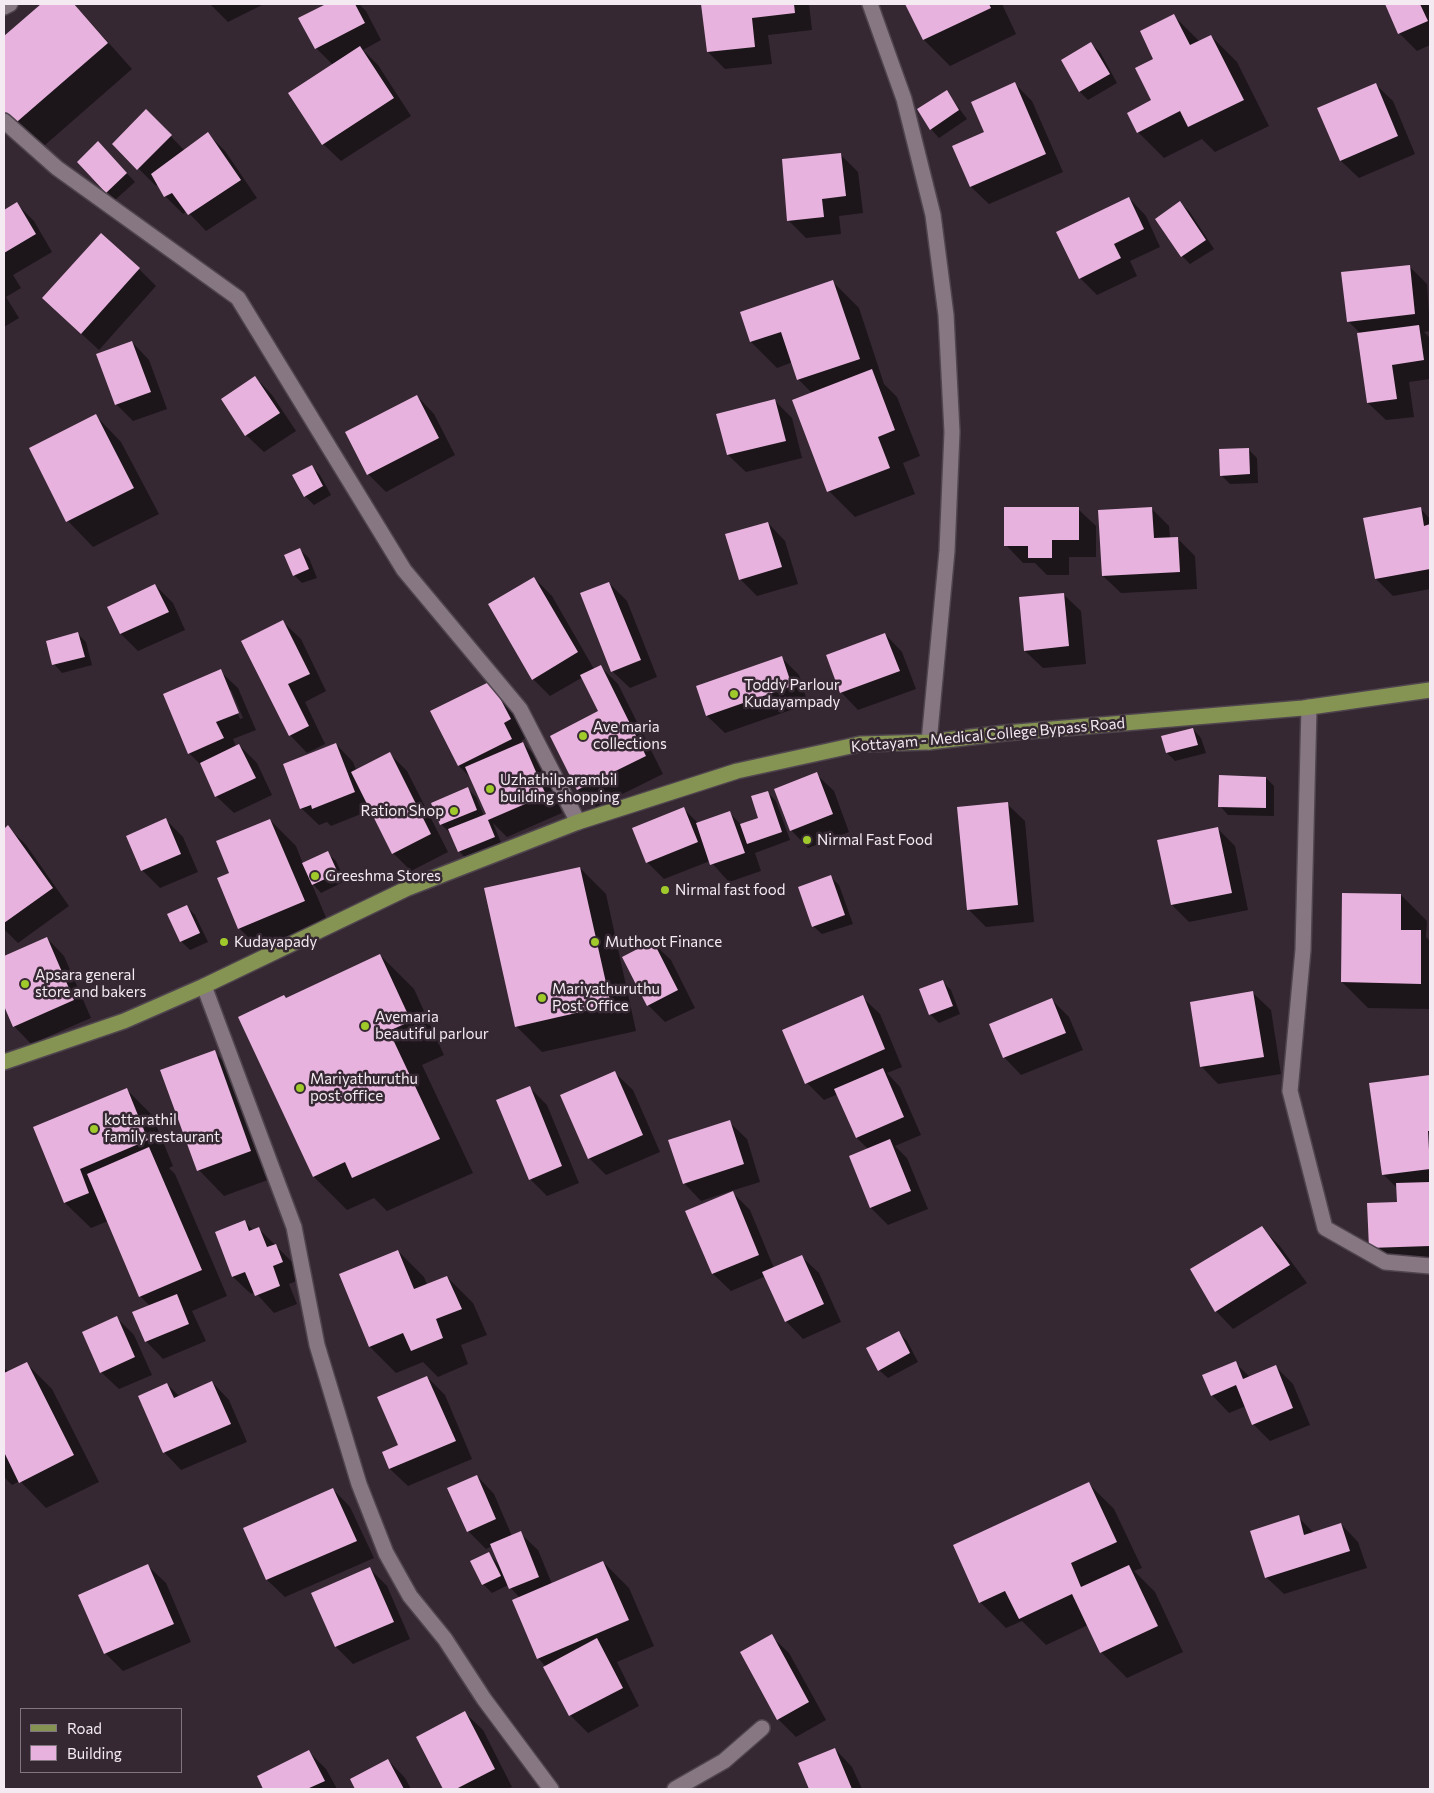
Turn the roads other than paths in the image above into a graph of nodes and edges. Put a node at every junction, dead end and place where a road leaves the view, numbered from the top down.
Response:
1 (10, 4) edge
2 (870, 4) edge
3 (4, 7) edge
4 (4, 121) edge
5 (1430, 690) edge
6 (1309, 707) junction
7 (929, 742) junction
8 (578, 822) junction
9 (204, 986) junction
10 (4, 1062) edge
11 (1430, 1266) edge
12 (762, 1728) dead end
13 (551, 1789) edge
14 (675, 1789) edge

1 - 3 street
2 - 7 street
4 - 8 street
5 - 6 main road, Kottayam - Medical College Bypass Road
6 - 7 main road, Kottayam - Medical College Bypass Road
6 - 11 street
7 - 8 main road, Kottayam - Medical College Bypass Road
8 - 9 main road, Kottayam - Medical College Bypass Road
9 - 10 main road, Kottayam - Medical College Bypass Road
9 - 13 street
12 - 14 street

